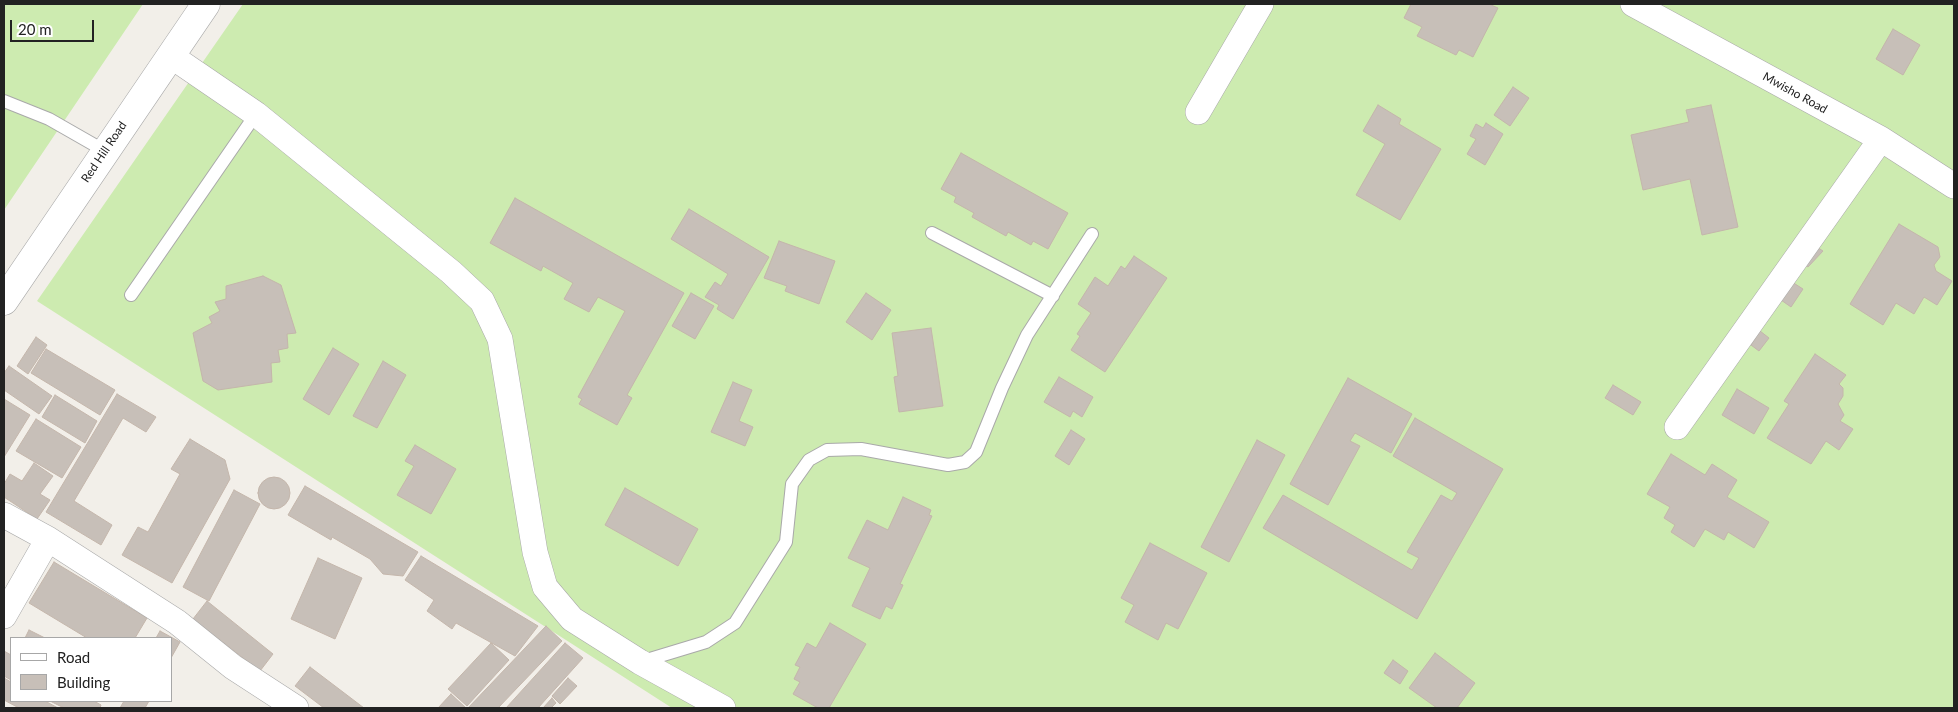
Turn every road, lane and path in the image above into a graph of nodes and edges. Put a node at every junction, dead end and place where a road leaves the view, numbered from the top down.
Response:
1 (206, 4) edge
2 (1262, 4) edge
3 (1633, 4) edge
4 (171, 56) junction
5 (4, 101) edge
6 (1198, 112) dead end
7 (256, 114) junction
8 (1881, 139) junction
9 (105, 150) junction
10 (1954, 186) edge
11 (932, 233) dead end
12 (1092, 234) dead end
13 (131, 295) dead end
14 (1052, 296) junction
15 (4, 301) edge
16 (1678, 426) dead end
17 (4, 515) edge
18 (48, 539) junction
19 (4, 616) edge
20 (640, 662) junction
21 (296, 708) edge
22 (723, 708) edge

1 - 4 street, Red Hill Road
2 - 6 street
3 - 8 street, Mwisho Road
4 - 7 street
4 - 9 street, Red Hill Road
5 - 9 lane
7 - 13 lane
7 - 20 street
8 - 10 street, Mwisho Road
8 - 16 street
9 - 15 street, Red Hill Road
11 - 14 lane
12 - 14 lane
14 - 20 lane
17 - 18 street
18 - 19 street
18 - 21 street
20 - 22 street

